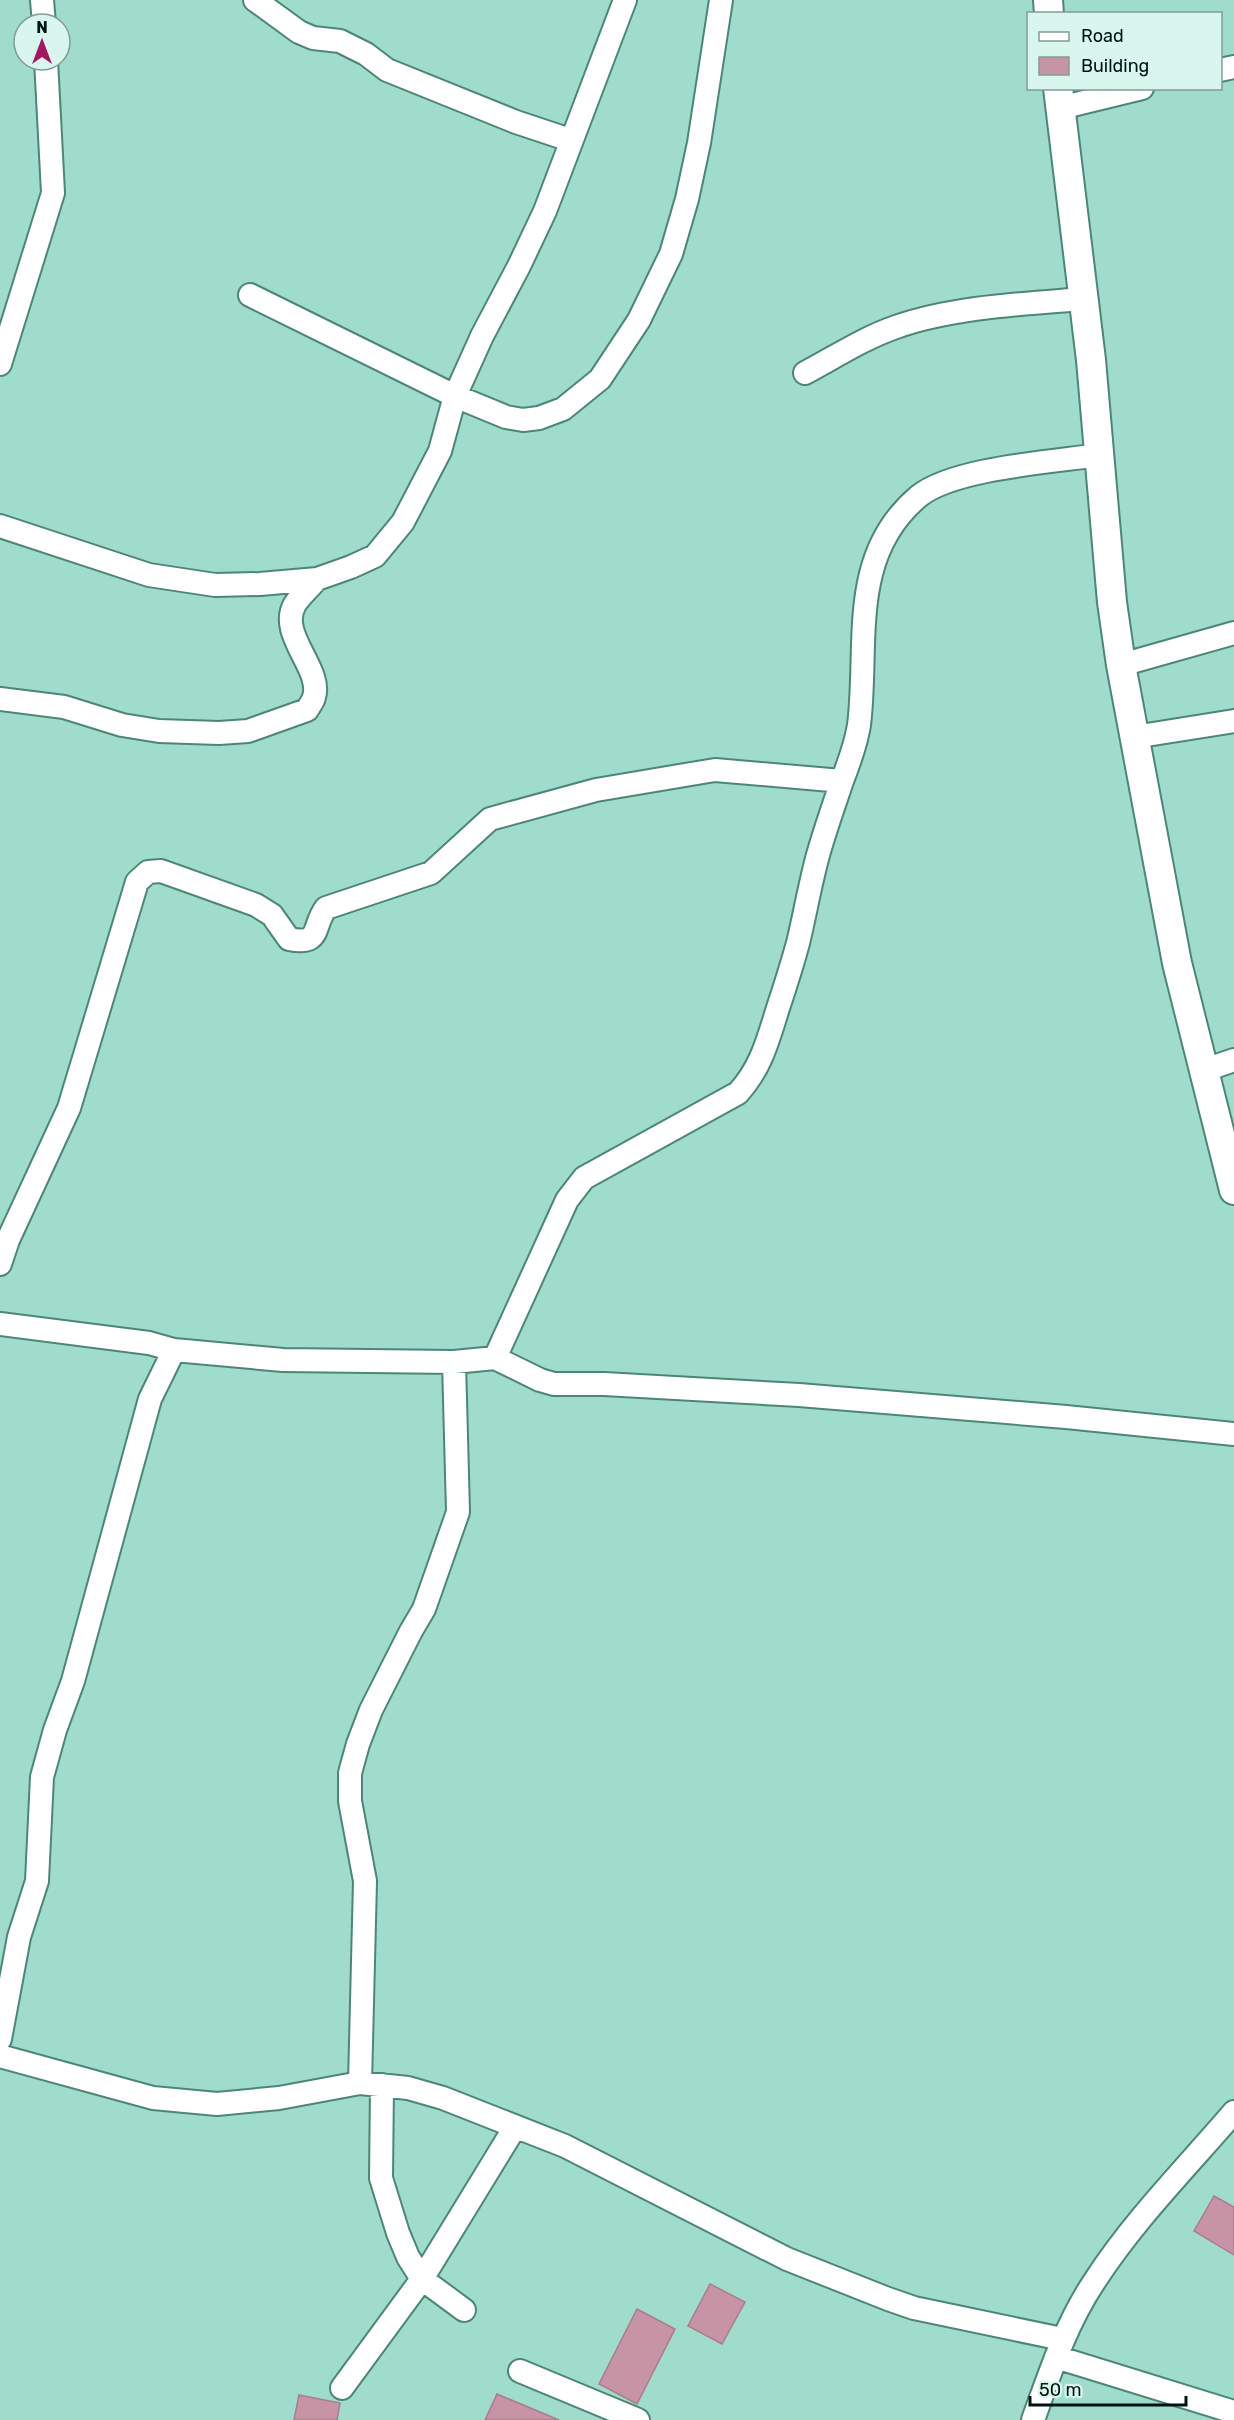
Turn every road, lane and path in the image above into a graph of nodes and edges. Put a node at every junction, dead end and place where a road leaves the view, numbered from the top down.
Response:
1 (255, 0) edge
2 (625, 0) edge
3 (721, 0) edge
4 (47, 72) edge
5 (1125, 90) edge
6 (1059, 98) edge
7 (570, 140) junction
8 (250, 295) dead end
9 (1083, 299) junction
10 (0, 364) edge
11 (805, 373) dead end
12 (455, 396) junction
13 (1099, 455) junction
14 (0, 526) edge
15 (317, 579) junction
16 (1234, 633) edge
17 (1121, 665) junction
18 (0, 699) edge
19 (1234, 721) edge
20 (1134, 737) junction
21 (843, 781) junction
22 (1234, 1060) edge
23 (1205, 1070) junction
24 (1234, 1190) edge
25 (0, 1264) edge
26 (0, 1324) edge
27 (174, 1350) junction
28 (495, 1358) junction
29 (454, 1362) junction
30 (1234, 1434) edge
31 (0, 2039) edge
32 (0, 2056) edge
33 (360, 2084) junction
34 (382, 2085) junction
35 (1234, 2112) edge
36 (515, 2127) junction
37 (422, 2279) junction
38 (464, 2310) dead end
39 (1059, 2348) junction
40 (520, 2372) dead end
41 (342, 2388) dead end
42 (1234, 2412) edge
43 (638, 2420) edge
44 (1033, 2420) edge

1 - 7 street
2 - 7 street
3 - 12 street
4 - 10 street
5 - 6 street
6 - 9 street
7 - 12 street
8 - 12 street
9 - 11 street
9 - 13 street
12 - 15 street
13 - 17 street
13 - 21 street
14 - 15 street
15 - 18 street
16 - 17 street
17 - 20 street
19 - 20 street
20 - 23 street
21 - 25 street
21 - 28 street
22 - 23 street
23 - 24 street
26 - 27 street
27 - 29 street
27 - 31 street
28 - 29 street
28 - 30 street
29 - 33 street
32 - 33 street
33 - 34 street
34 - 36 street
34 - 37 street
35 - 39 street
36 - 37 street
36 - 39 street
37 - 38 street
37 - 41 street
39 - 42 street
39 - 44 street
40 - 43 street

